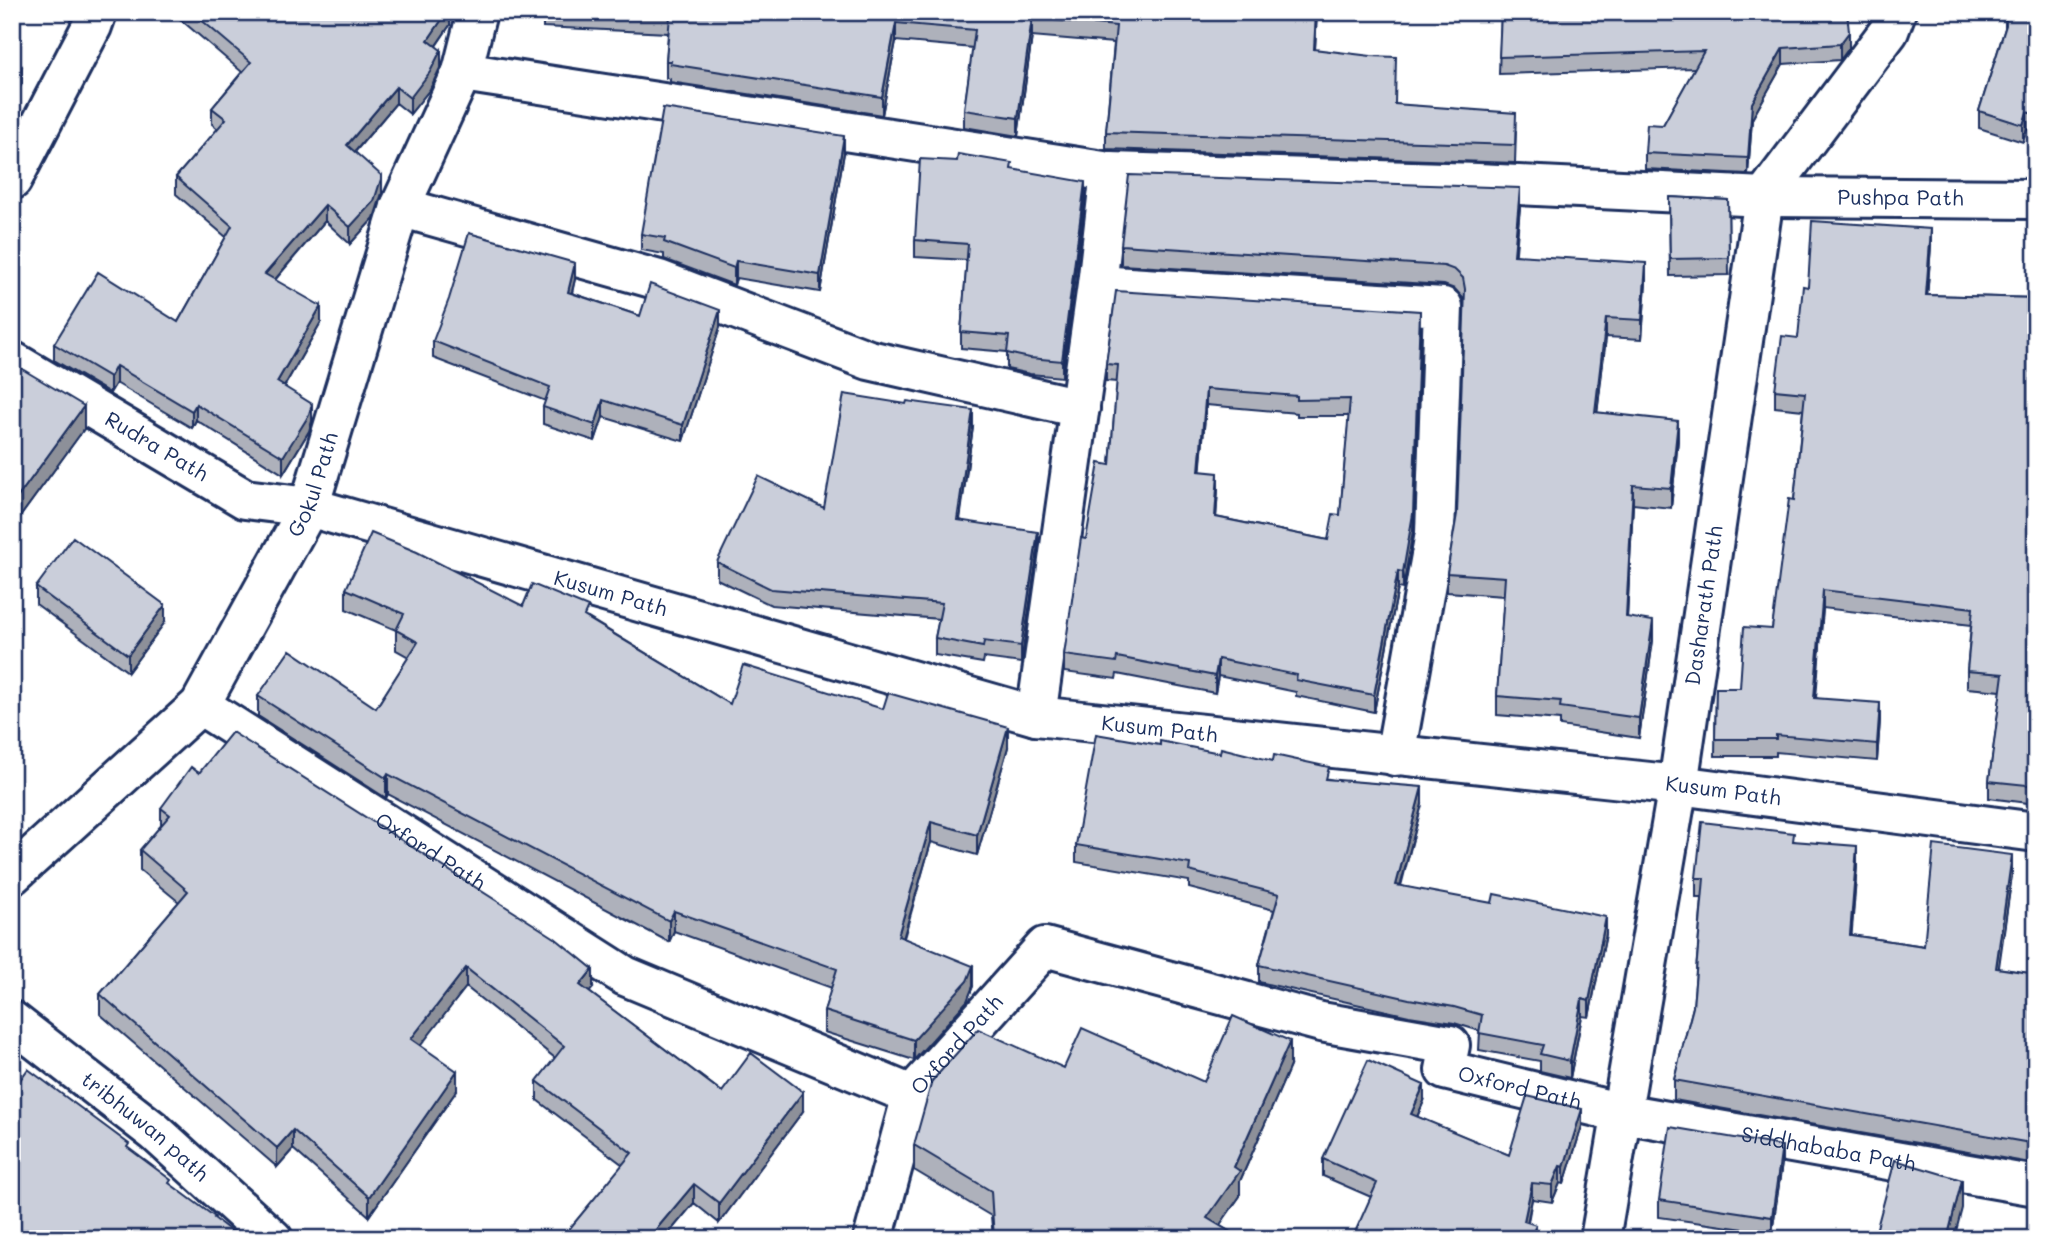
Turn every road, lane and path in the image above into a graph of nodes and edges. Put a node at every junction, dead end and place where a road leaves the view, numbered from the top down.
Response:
1 (97, 12) edge
2 (477, 12) edge
3 (1896, 12) edge
4 (462, 72) junction
5 (1110, 172) junction
6 (12, 180) edge
7 (1764, 197) junction
8 (2036, 199) edge
9 (400, 206) junction
10 (1097, 285) junction
11 (12, 361) edge
12 (1080, 408) junction
13 (309, 507) junction
14 (200, 705) junction
15 (1036, 716) junction
16 (1395, 756) junction
17 (1678, 785) junction
18 (2036, 832) edge
19 (12, 875) edge
20 (12, 1021) edge
21 (912, 1095) junction
22 (1622, 1113) junction
23 (2036, 1186) edge
24 (273, 1239) edge
25 (873, 1239) edge
26 (1600, 1239) edge

1 - 6 street
2 - 4 street, Gokul Path
3 - 7 street, Dasharath Path
4 - 5 street, Pushpa Path
4 - 9 street, Gokul Path
5 - 7 street, Pushpa Path
5 - 10 street
7 - 8 street, Pushpa Path
7 - 17 street, Dasharath Path
9 - 12 street
9 - 13 street, Gokul Path
10 - 12 street
10 - 16 street
11 - 13 street, Rudra Path
12 - 15 street
13 - 14 street, Gokul Path
13 - 15 street, Kusum Path
14 - 19 street, Gokul Path
14 - 21 street, Oxford Path
15 - 16 street, Kusum Path
16 - 17 street, Kusum Path
17 - 18 street, Kusum Path
17 - 22 street, Dasharath Path
20 - 24 street, tribhuwan path
21 - 22 street, Oxford Path
21 - 25 street
22 - 23 street, Siddhababa Path
22 - 26 street, Dasharath Path

